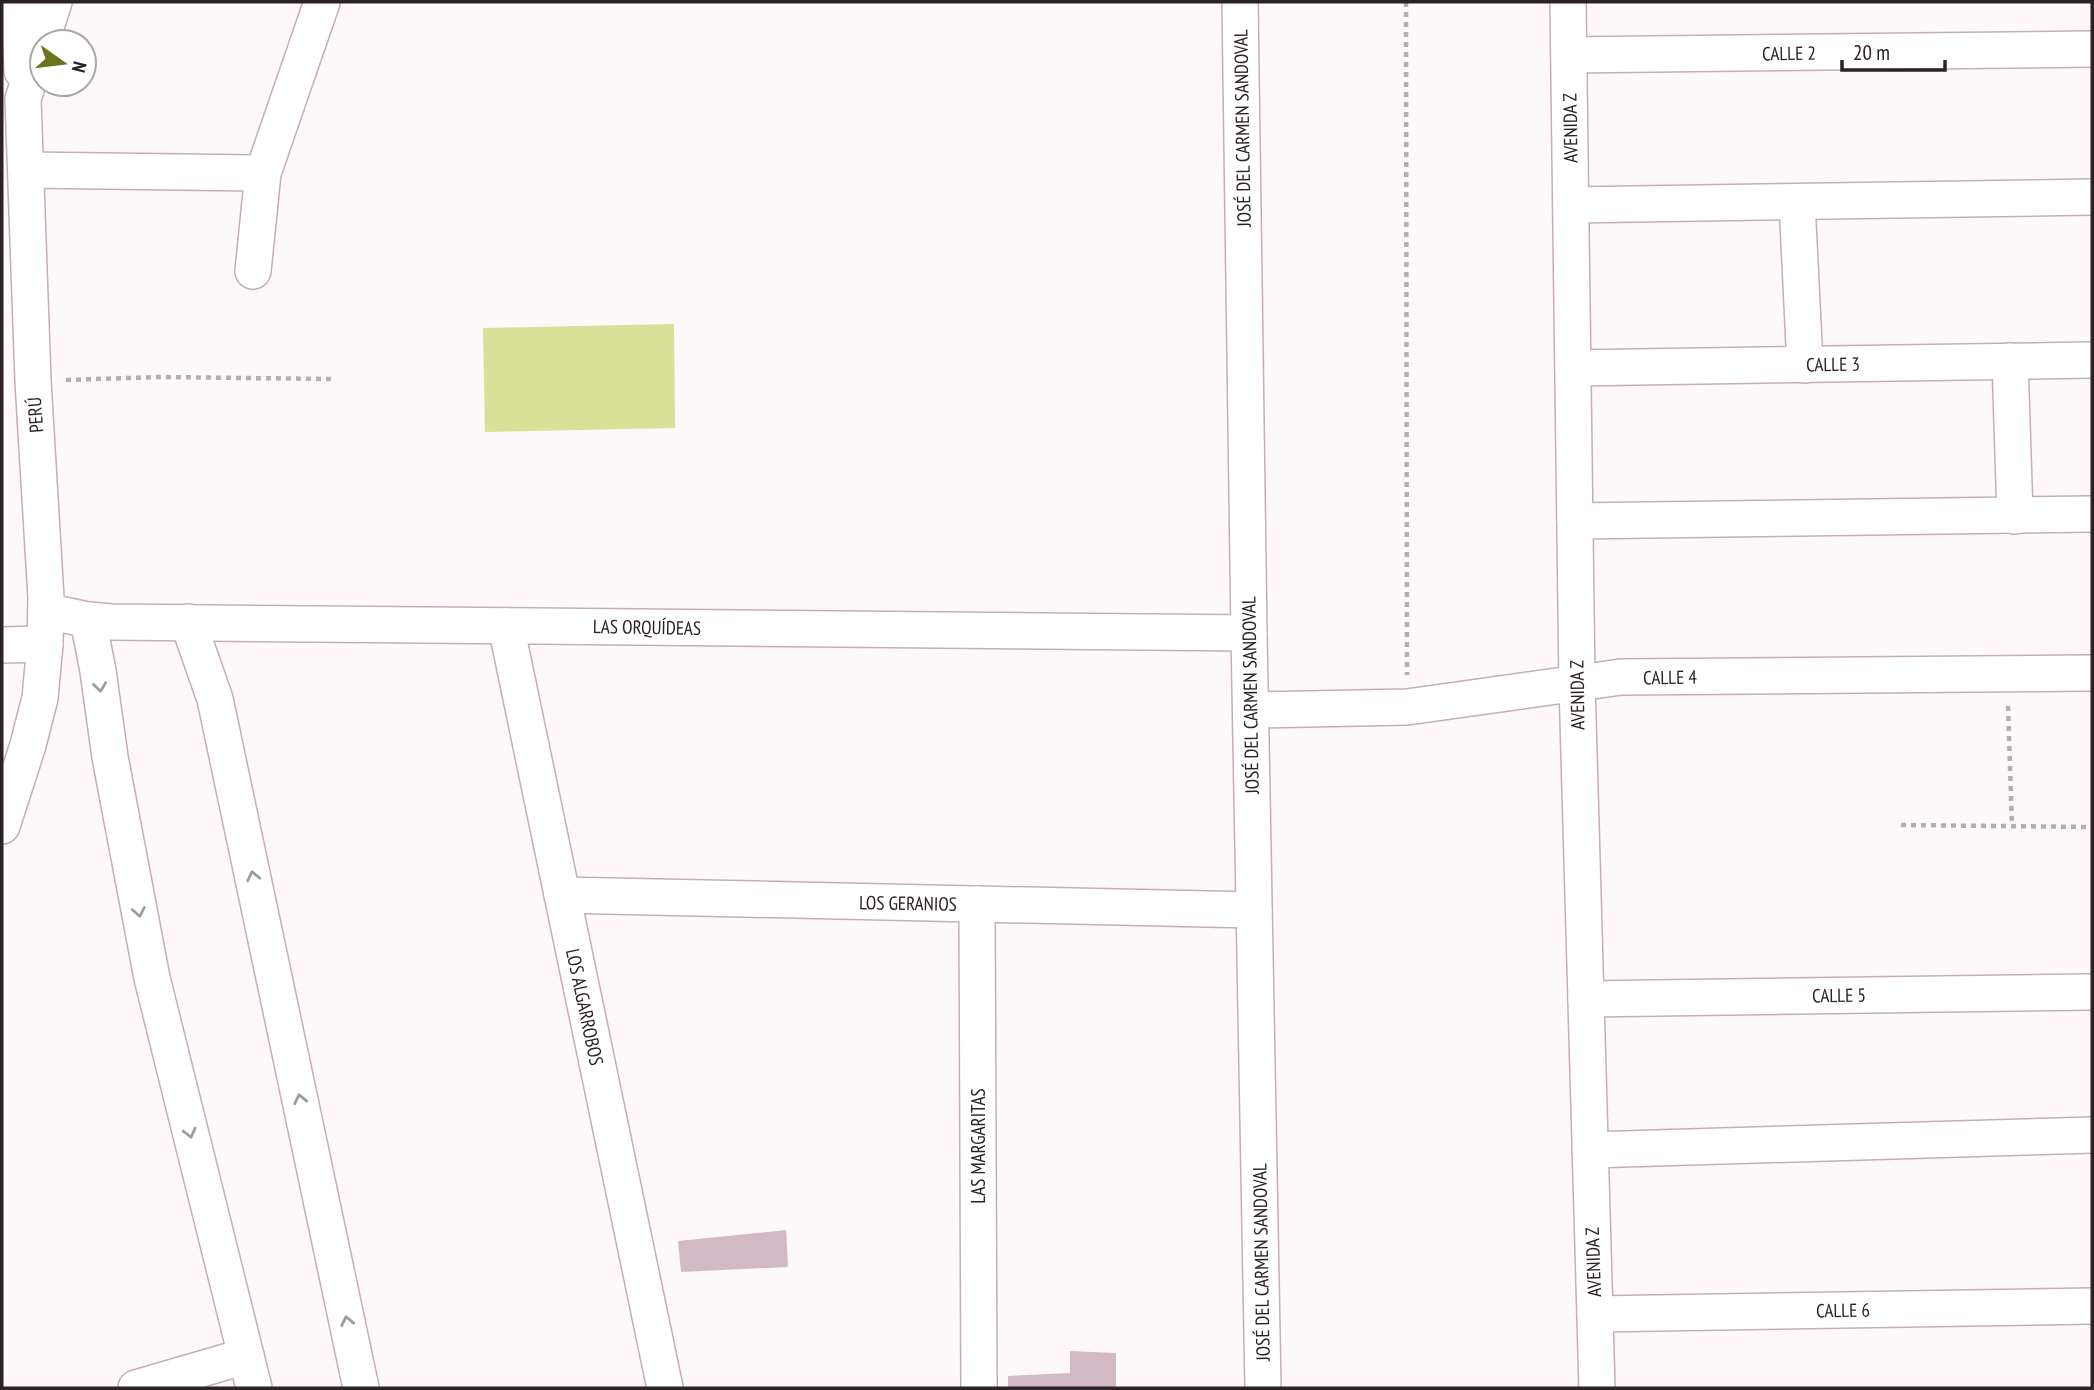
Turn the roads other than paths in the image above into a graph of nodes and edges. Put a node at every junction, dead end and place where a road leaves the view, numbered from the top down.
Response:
1 (19, 2) edge
2 (54, 2) edge
3 (322, 2) edge
4 (1240, 2) edge
5 (1568, 2) edge
6 (2092, 49) edge
7 (1569, 55) junction
8 (13, 99) edge
9 (26, 170) junction
10 (264, 173) junction
11 (2092, 197) edge
12 (1797, 202) junction
13 (1571, 205) junction
14 (253, 271) dead end
15 (2092, 360) edge
16 (2010, 361) junction
17 (1804, 365) junction
18 (1573, 368) junction
19 (22, 372) edge
20 (2092, 514) edge
21 (2015, 516) junction
22 (1575, 521) junction
23 (88, 620) junction
24 (188, 622) junction
25 (506, 626) junction
26 (46, 628) junction
27 (1249, 632) junction
28 (2, 645) edge
29 (2092, 673) edge
30 (1577, 684) junction
31 (1251, 710) junction
32 (2, 826) edge
33 (562, 895) junction
34 (977, 904) junction
35 (1254, 910) junction
36 (2092, 992) edge
37 (1586, 999) junction
38 (2092, 1135) edge
39 (1590, 1150) junction
40 (2092, 1306) edge
41 (1595, 1314) junction
42 (250, 1372) edge
43 (136, 1388) edge
44 (361, 1388) edge
45 (665, 1388) edge
46 (979, 1388) edge
47 (1263, 1388) edge
48 (1597, 1388) edge

1 - 8 street
2 - 8 street, PERÚ
3 - 10 street
4 - 27 street, JOSÉ DEL CARMEN SANDOVAL
5 - 7 street, AVENIDA Z
6 - 7 street, CALLE 2
7 - 13 street, AVENIDA Z
8 - 9 street, PERÚ
9 - 10 street
9 - 19 street, PERÚ
10 - 14 street
11 - 12 street
12 - 13 street
12 - 17 street
13 - 18 street, AVENIDA Z
15 - 16 street, CALLE 3
16 - 17 street, CALLE 3
16 - 21 street
17 - 18 street, CALLE 3
18 - 22 street, AVENIDA Z
19 - 26 street, PERÚ
20 - 21 street
21 - 22 street
22 - 30 street, AVENIDA Z
23 - 24 street, LAS ORQUÍDEAS
23 - 26 street, LAS ORQUÍDEAS
23 -> 42 street
24 - 25 street, LAS ORQUÍDEAS
44 -> 24 street
25 - 27 street, LAS ORQUÍDEAS
25 - 33 street, LOS ALGARROBOS
26 - 28 street, LAS ORQUÍDEAS
26 - 32 street, PERÚ
27 - 31 street, JOSÉ DEL CARMEN SANDOVAL
29 - 30 street, CALLE 4
30 - 31 street, CALLE 4
30 - 37 street, AVENIDA Z
31 - 35 street, JOSÉ DEL CARMEN SANDOVAL
33 - 34 street, LOS GERANIOS
33 - 45 street, LOS ALGARROBOS
34 - 35 street, LOS GERANIOS
34 - 46 street, LAS MARGARITAS
35 - 47 street, JOSÉ DEL CARMEN SANDOVAL
36 - 37 street, CALLE 5
37 - 39 street, AVENIDA Z
38 - 39 street
39 - 41 street, AVENIDA Z
40 - 41 street, CALLE 6
41 - 48 street, AVENIDA Z
42 - 43 street

